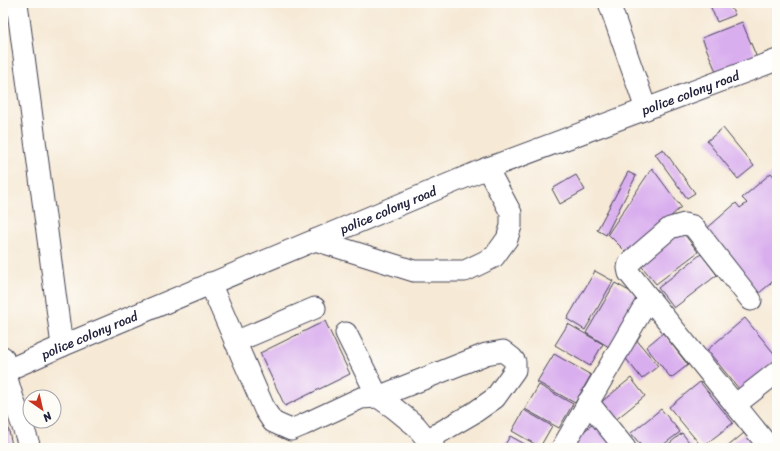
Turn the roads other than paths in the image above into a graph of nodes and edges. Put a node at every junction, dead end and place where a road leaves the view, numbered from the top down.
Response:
1 (17, 3) edge
2 (609, 3) edge
3 (777, 60) edge
4 (646, 109) junction
5 (487, 168) junction
6 (314, 240) junction
7 (210, 284) junction
8 (649, 298) junction
9 (751, 300) dead end
10 (315, 308) dead end
11 (346, 333) dead end
12 (235, 342) junction
13 (62, 346) junction
14 (4, 367) edge
15 (777, 372) edge
16 (378, 398) junction
17 (588, 402) junction
18 (735, 405) junction
19 (430, 444) edge
20 (36, 447) edge
21 (562, 448) edge
22 (625, 448) edge
23 (770, 448) edge

1 - 13 street
2 - 4 street
3 - 4 street, police colony road
4 - 5 street, police colony road
5 - 6 street, police colony road
5 - 6 street
6 - 7 street, police colony road
7 - 12 street
7 - 13 street, police colony road
8 - 9 street
8 - 17 street
8 - 18 street
10 - 12 street
11 - 16 street
12 - 16 street
13 - 14 street, police colony road
14 - 20 street
15 - 18 street
16 - 19 street
16 - 19 street
17 - 21 street
17 - 22 street
18 - 23 street

